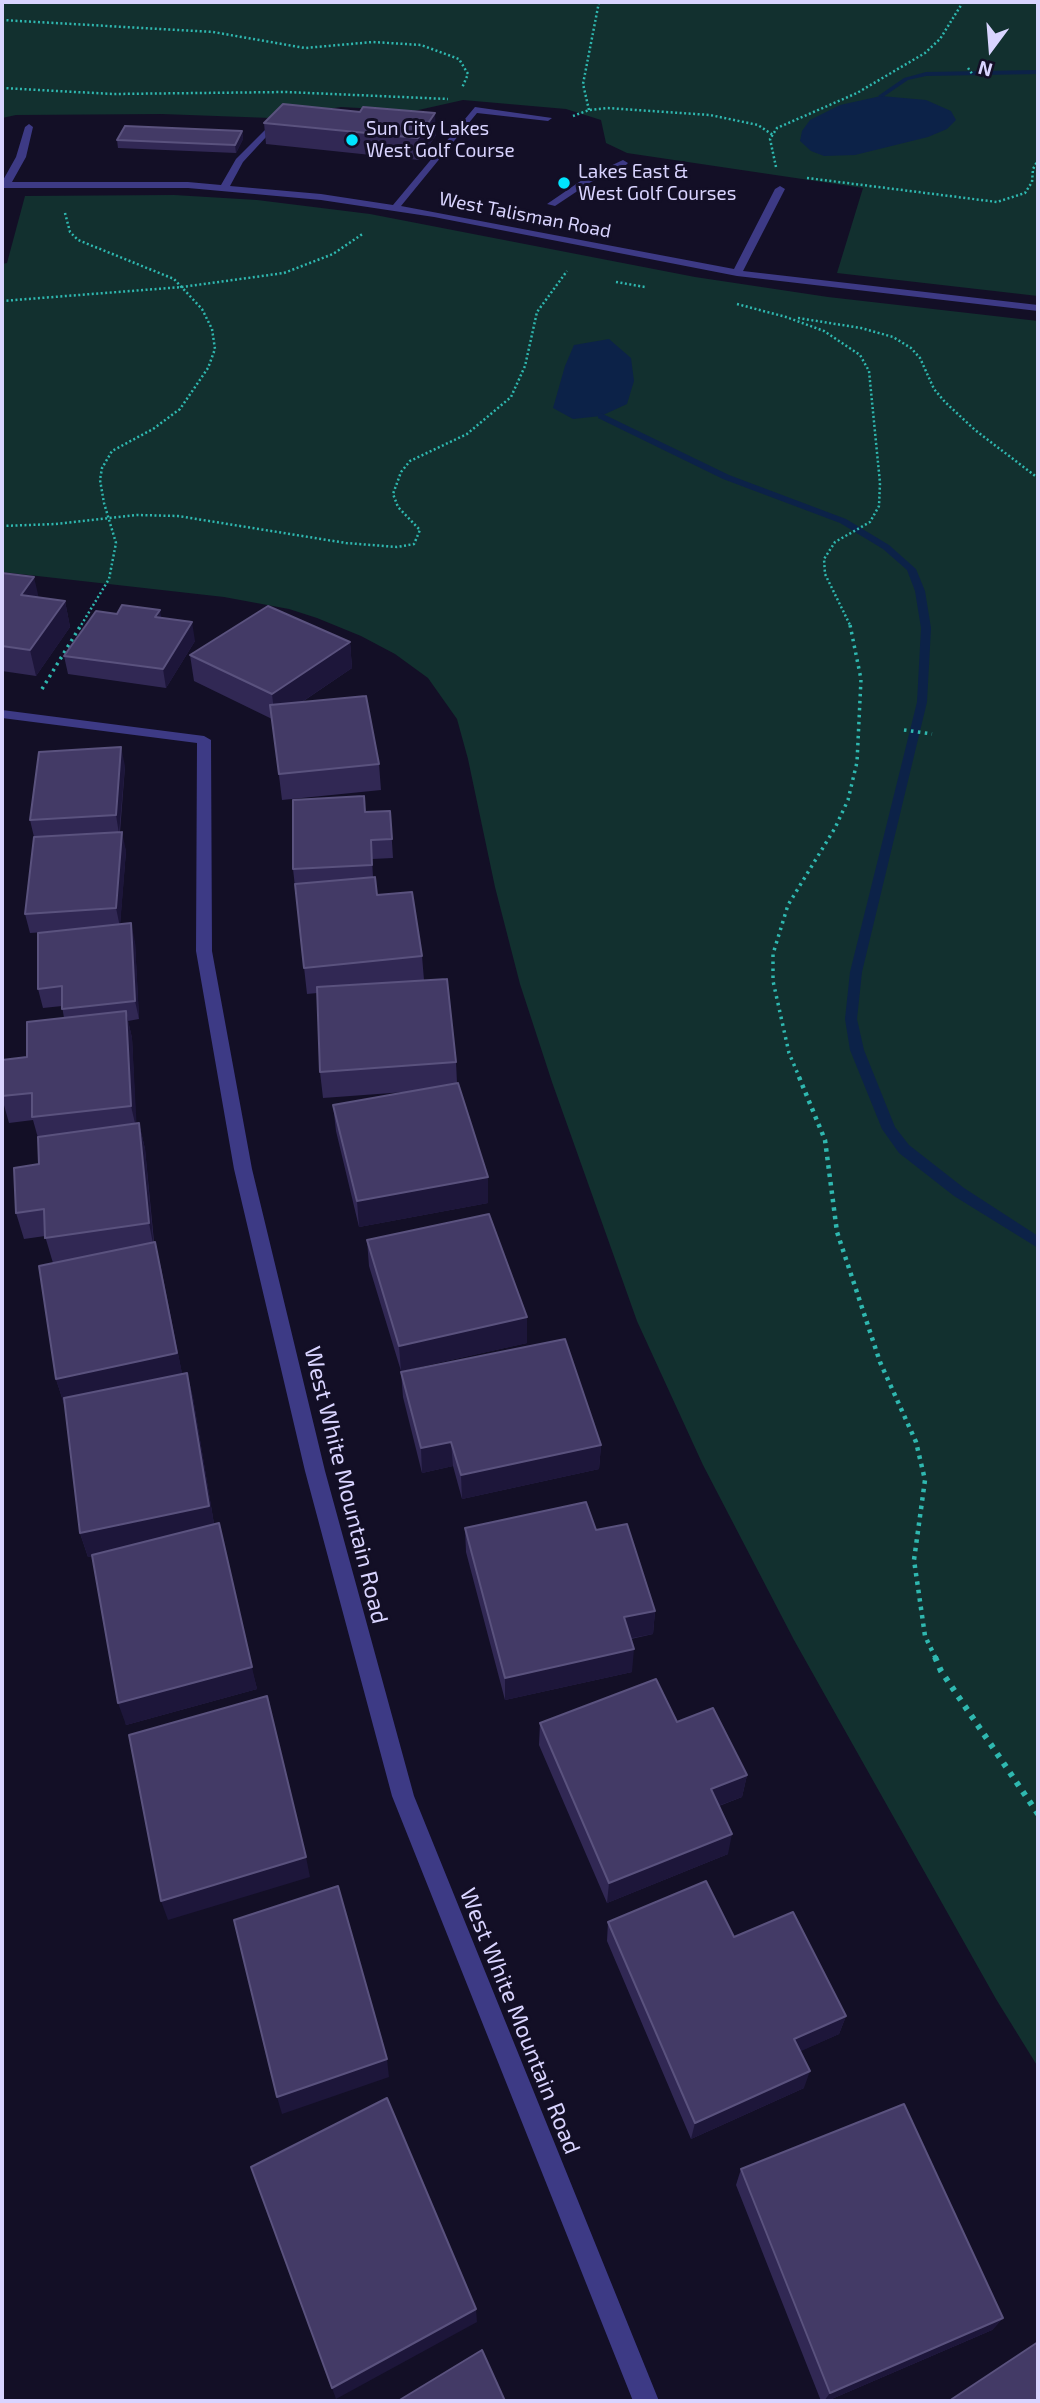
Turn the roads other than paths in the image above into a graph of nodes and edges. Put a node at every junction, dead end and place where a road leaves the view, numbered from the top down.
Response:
1 (548, 118) dead end
2 (275, 123) edge
3 (29, 127) dead end
4 (623, 163) dead end
5 (4, 185) edge
6 (224, 188) junction
7 (780, 189) road end
8 (552, 204) dead end
9 (395, 208) junction
10 (737, 273) junction
11 (1038, 308) edge
12 (2, 714) edge
13 (646, 2401) edge

1 - 9 street
2 - 6 street
3 - 5 street
4 - 8 street
5 - 6 street, West Talisman Road
6 - 9 street, West Talisman Road
7 - 10 street
9 - 10 street, West Talisman Road
10 - 11 street, West Talisman Road
12 - 13 street, West White Mountain Road

